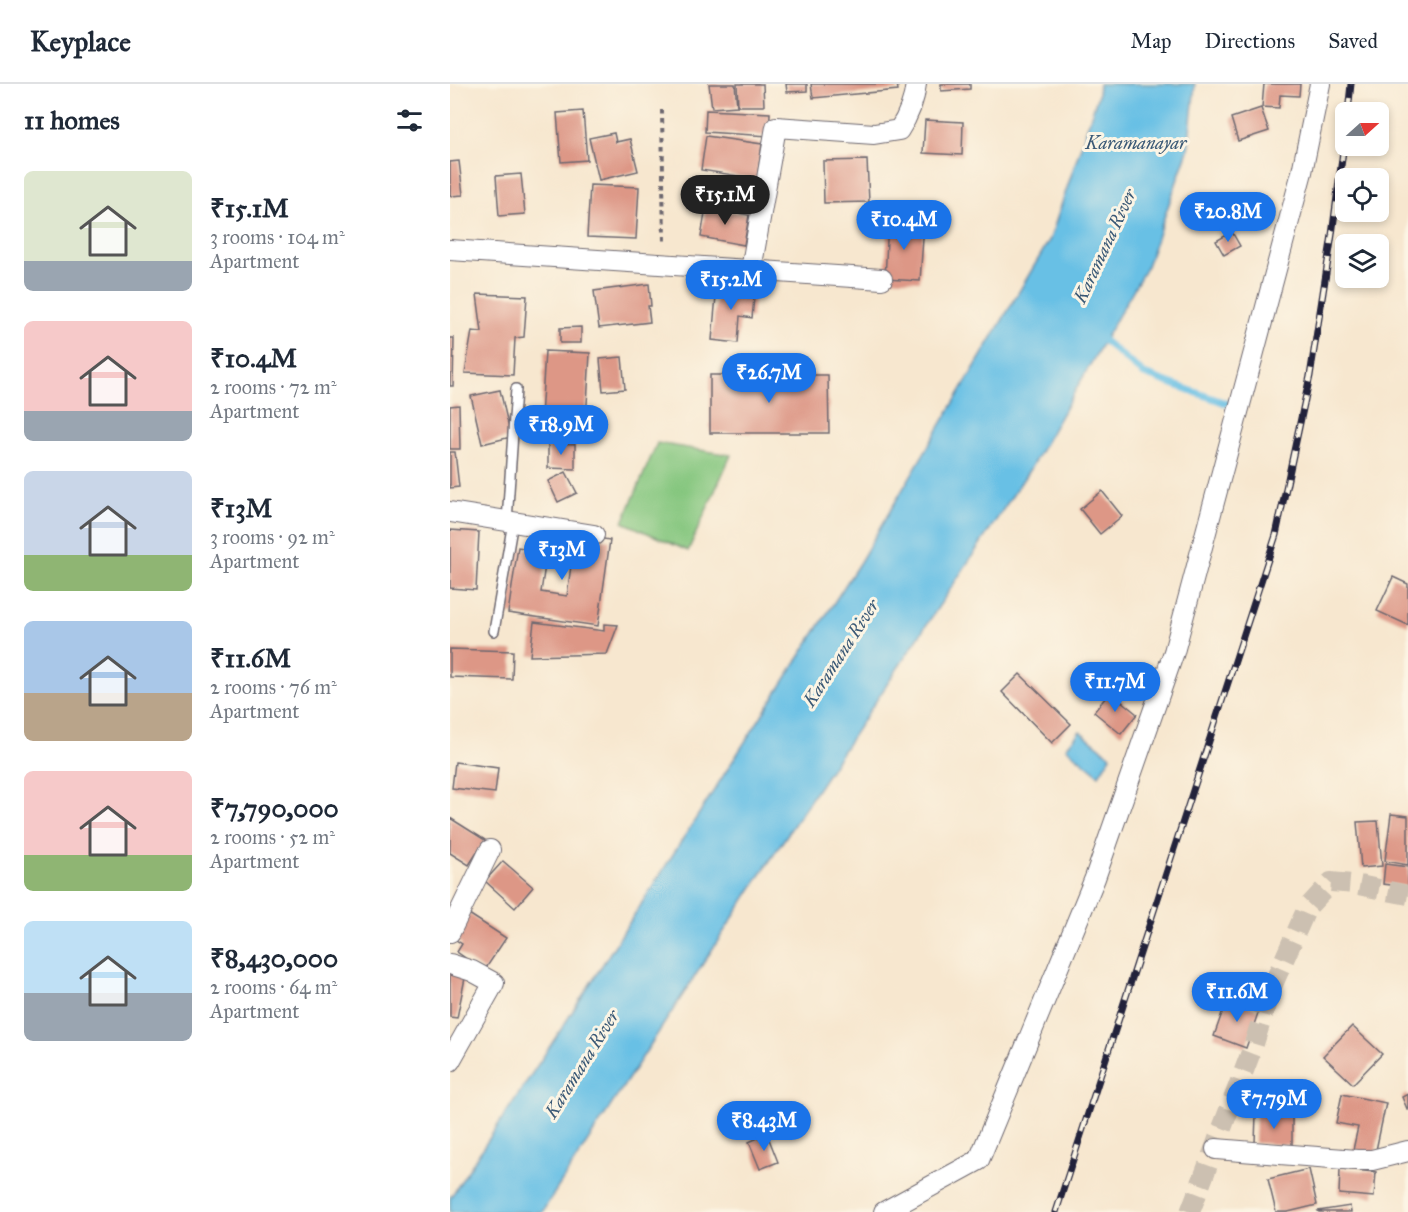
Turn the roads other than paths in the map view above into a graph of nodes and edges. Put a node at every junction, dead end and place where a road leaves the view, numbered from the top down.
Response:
1 (916, 84) edge
2 (1320, 84) edge
3 (450, 250) edge
4 (751, 270) junction
5 (882, 279) dead end
6 (516, 389) dead end
7 (450, 512) edge
8 (510, 522) junction
9 (594, 535) dead end
10 (494, 631) dead end
11 (490, 850) dead end
12 (450, 932) edge
13 (450, 964) edge
14 (450, 1061) edge
15 (1216, 1149) dead end
16 (1408, 1151) edge
17 (884, 1212) edge

1 - 4 street
2 - 17 street
3 - 4 street
4 - 5 street
6 - 8 lane
7 - 8 street
8 - 9 street
8 - 10 lane
11 - 12 street
13 - 14 street
15 - 16 street

